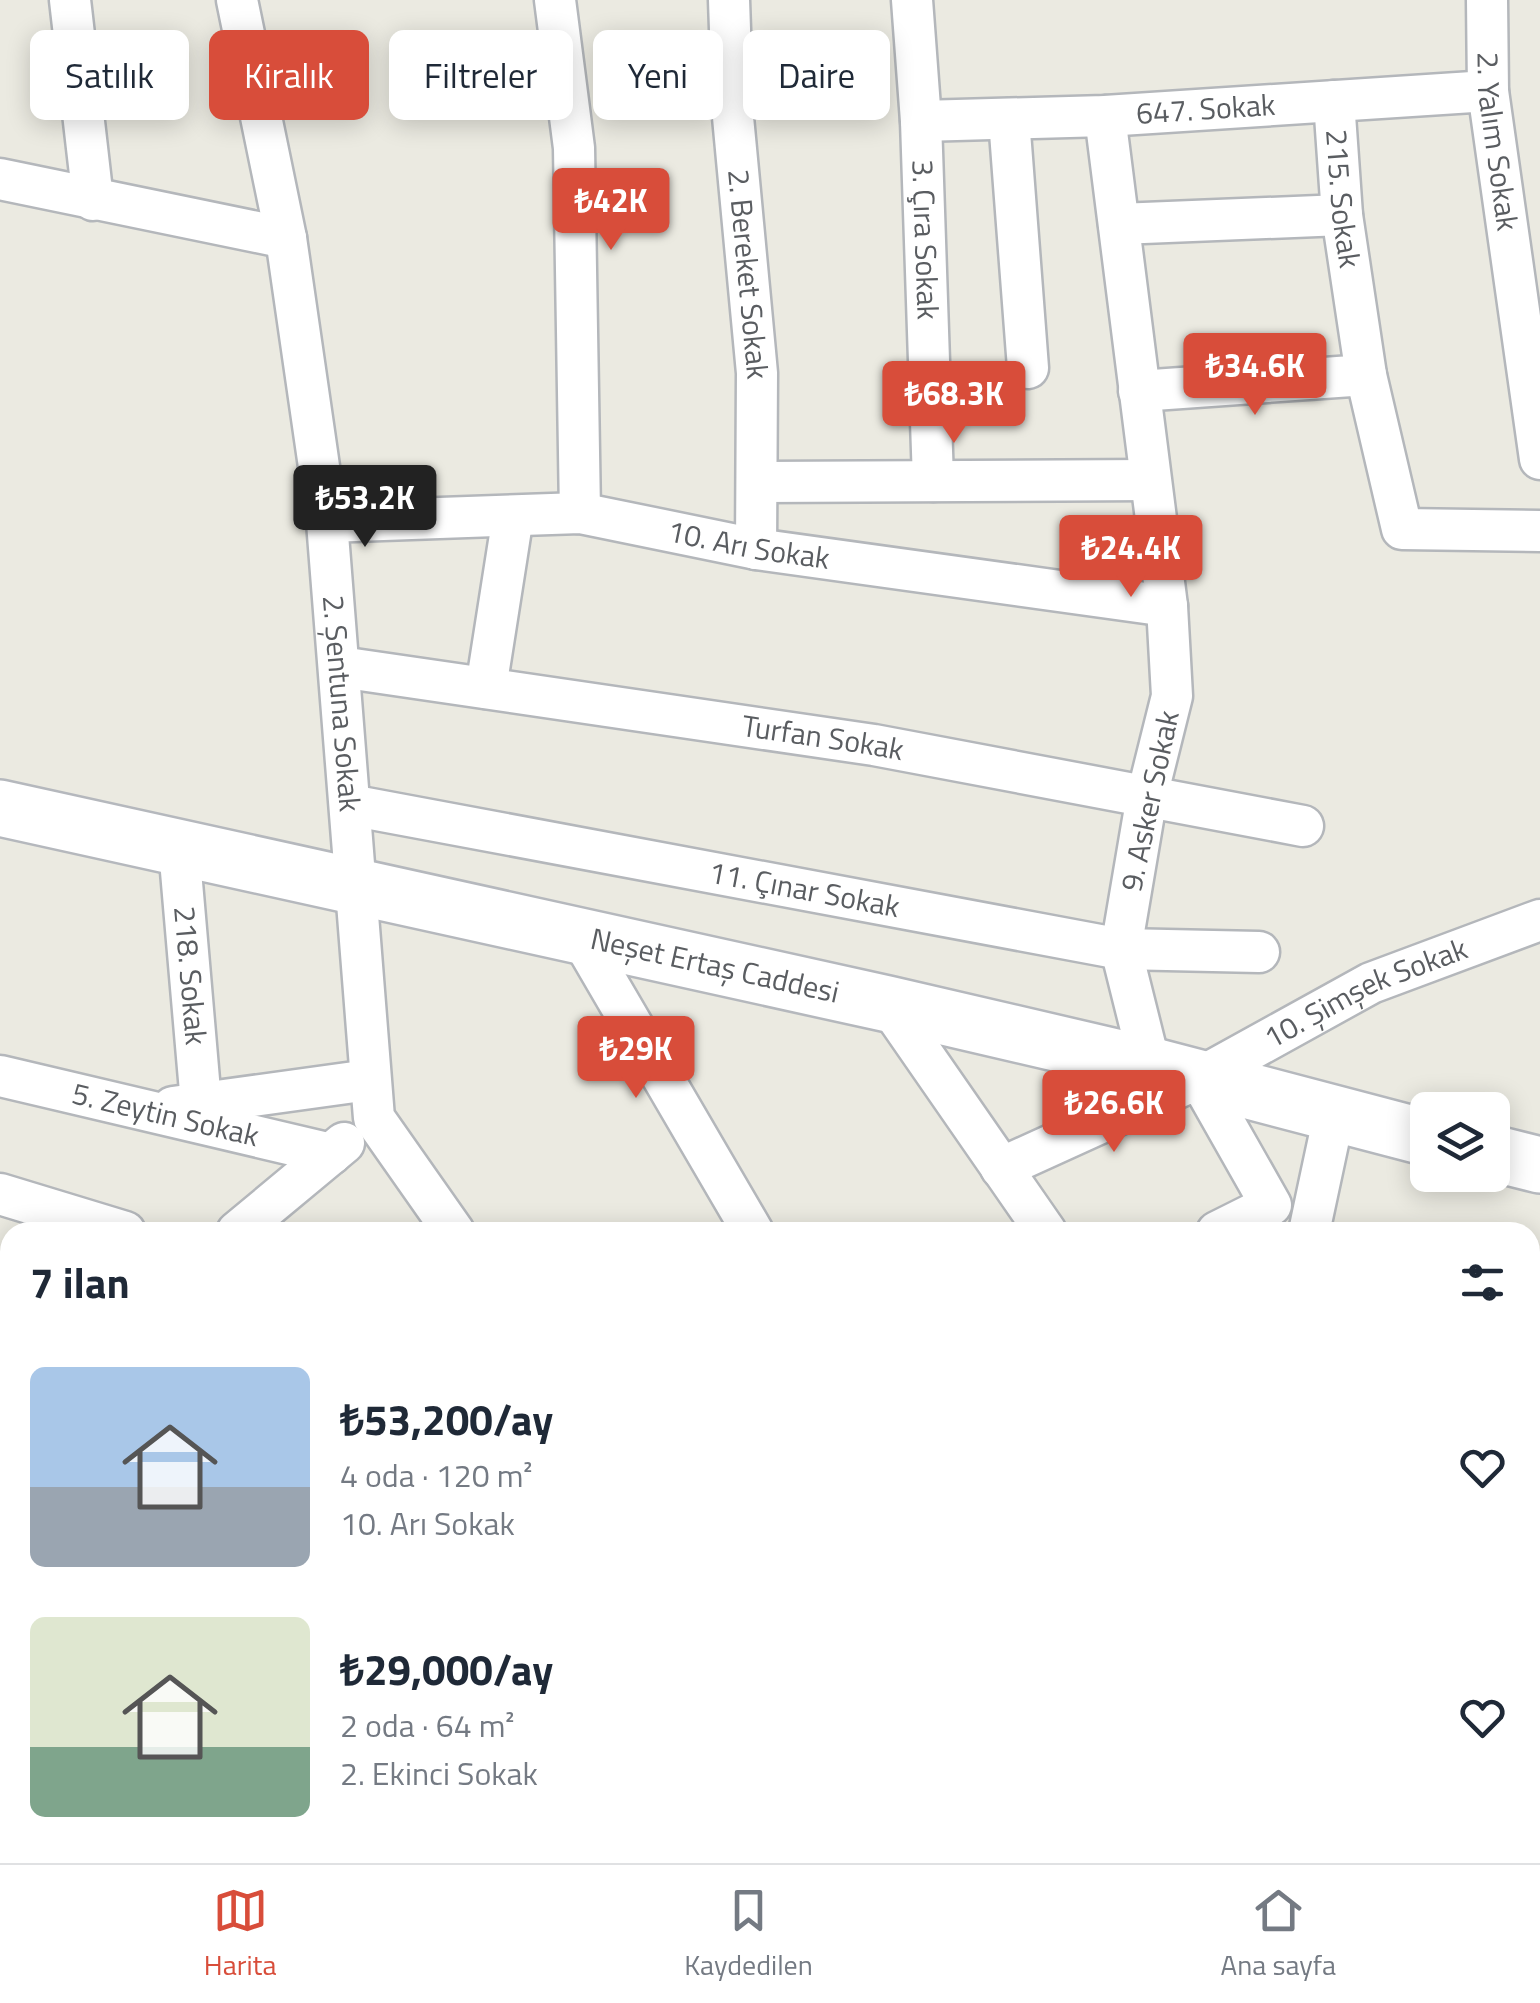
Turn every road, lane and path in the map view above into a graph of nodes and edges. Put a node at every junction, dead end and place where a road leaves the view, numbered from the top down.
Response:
1 (70, 0) edge
2 (237, 0) edge
3 (555, 0) edge
4 (730, 0) edge
5 (912, 0) edge
6 (1486, 0) edge
7 (1488, 91) junction
8 (1334, 101) junction
9 (1105, 116) junction
10 (1009, 119) junction
11 (921, 121) junction
12 (0, 178) edge
13 (94, 200) junction
14 (1342, 215) junction
15 (1119, 224) junction
16 (286, 238) junction
17 (1528, 277) edge
18 (1028, 368) dead end
19 (1366, 376) junction
20 (1139, 391) junction
21 (1540, 460) edge
22 (933, 480) junction
23 (1150, 480) junction
24 (758, 482) junction
25 (580, 513) junction
26 (513, 516) junction
27 (328, 522) junction
28 (1540, 530) edge
29 (756, 549) junction
30 (1167, 606) junction
31 (340, 667) junction
32 (486, 688) junction
33 (1148, 796) junction
34 (350, 805) junction
35 (0, 808) edge
36 (1303, 826) dead end
37 (179, 848) junction
38 (354, 885) junction
39 (1540, 920) edge
40 (579, 934) junction
41 (1121, 948) junction
42 (1259, 952) dead end
43 (888, 1004) junction
44 (1175, 1071) junction
45 (0, 1076) edge
46 (371, 1098) junction
47 (201, 1102) junction
48 (144, 1111) junction
49 (1334, 1115) junction
50 (1410, 1134) edge
51 (330, 1154) junction
52 (1510, 1158) edge
53 (1540, 1165) edge
54 (1001, 1168) junction
55 (0, 1194) edge
56 (92, 1222) edge
57 (249, 1222) edge
58 (448, 1222) edge
59 (747, 1222) edge
60 (1039, 1222) edge
61 (1238, 1222) edge
62 (1311, 1222) edge

1 - 13 street
2 - 16 street, 2. Şentuna Sokak
3 - 25 street
4 - 24 street, 2. Bereket Sokak
5 - 11 street, 3. Çıra Sokak
6 - 7 street, 2. Yalım Sokak
7 - 8 street, 647. Sokak
7 - 17 street, 2. Yalım Sokak
8 - 9 street, 647. Sokak
8 - 14 street, 215. Sokak
9 - 10 street, 647. Sokak
9 - 15 street, 9. Asker Sokak
10 - 11 street, 647. Sokak
10 - 18 street
11 - 22 street, 3. Çıra Sokak
12 - 13 street
13 - 16 street
14 - 15 street
14 - 19 street, 215. Sokak
15 - 20 street, 9. Asker Sokak
16 - 27 street, 2. Şentuna Sokak
17 - 21 street, 2. Yalım Sokak
19 - 20 street
19 - 28 street, 215. Sokak
20 - 23 street, 9. Asker Sokak
22 - 23 street
22 - 24 street
23 - 30 street, 9. Asker Sokak
24 - 29 street, 2. Bereket Sokak
25 - 26 street, 10. Arı Sokak
25 - 29 street, 10. Arı Sokak
26 - 27 street, 10. Arı Sokak
26 - 32 street
27 - 31 street, 2. Şentuna Sokak
29 - 30 street, 10. Arı Sokak
30 - 33 street, 9. Asker Sokak
31 - 32 street, Turfan Sokak
31 - 34 street, 2. Şentuna Sokak
32 - 33 street, Turfan Sokak
33 - 36 street, Turfan Sokak
33 - 41 street, 9. Asker Sokak
34 - 38 street, 2. Şentuna Sokak
34 - 41 street, 11. Çınar Sokak
35 - 37 main road, Neşet Ertaş Caddesi
37 - 38 main road, Neşet Ertaş Caddesi
37 - 47 street, 218. Sokak
38 - 40 main road, Neşet Ertaş Caddesi
38 - 46 street, 2. Şentuna Sokak
39 - 44 street, 10. Şimşek Sokak
40 - 43 main road, Neşet Ertaş Caddesi
40 - 59 street
41 - 42 street, 11. Çınar Sokak
41 - 44 street, 9. Asker Sokak
43 - 44 main road, Neşet Ertaş Caddesi
43 - 54 street
44 - 49 main road, Neşet Ertaş Caddesi
44 - 54 street, 10. Şimşek Sokak
44 - 61 street, 9. Asker Sokak
45 - 48 street, 5. Zeytin Sokak
46 - 47 street
46 - 51 street
46 - 58 street
47 - 48 street
48 - 51 street, 5. Zeytin Sokak
49 - 50 main road, Neşet Ertaş Caddesi
49 - 62 street
51 - 57 street
52 - 53 main road
54 - 60 street
55 - 56 street

